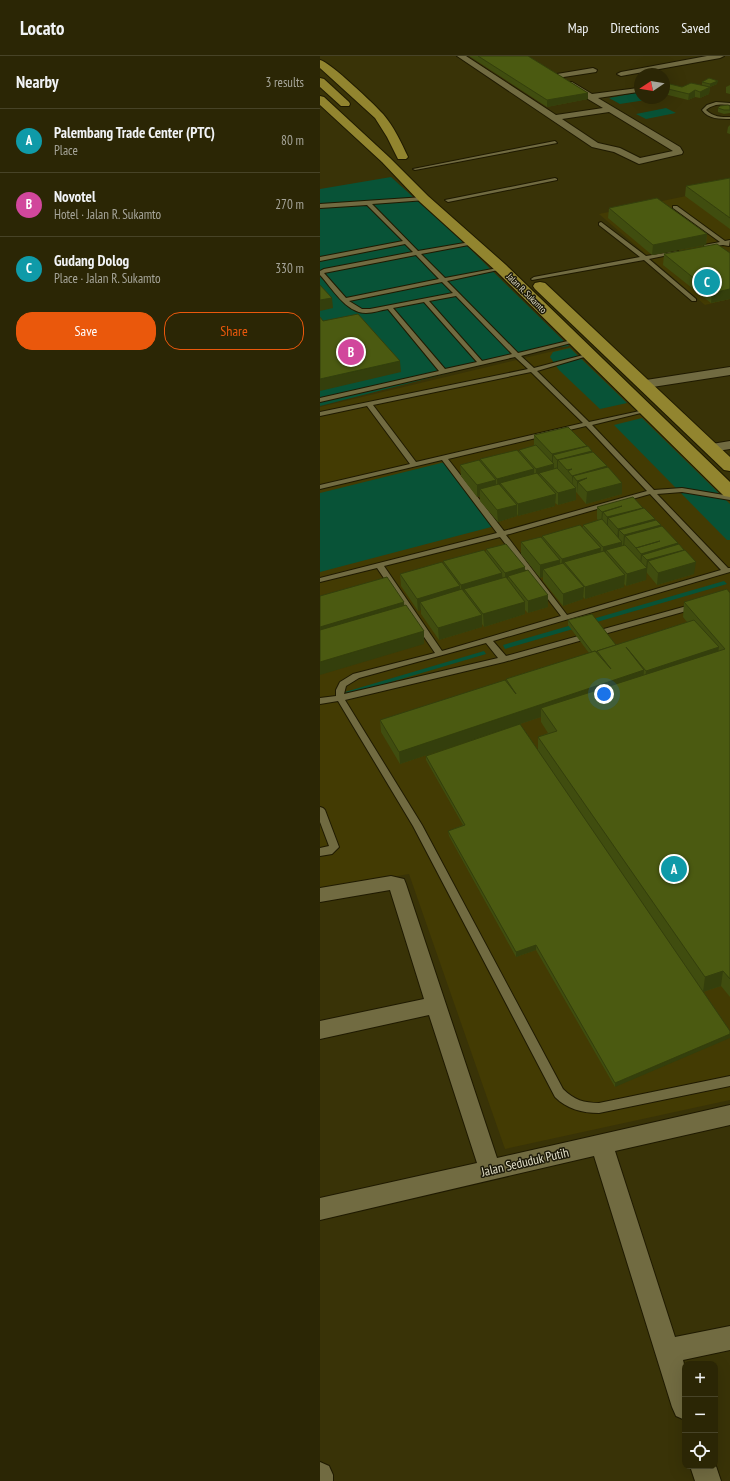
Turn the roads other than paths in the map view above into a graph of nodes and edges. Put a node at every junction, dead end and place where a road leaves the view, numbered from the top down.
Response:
1 (461, 56) edge
2 (720, 56) edge
3 (320, 58) edge
4 (320, 63) edge
5 (593, 70) dead end
6 (332, 72) junction
7 (621, 74) dead end
8 (320, 80) edge
9 (634, 90) edge
10 (591, 97) junction
11 (320, 99) edge
12 (599, 102) junction
13 (730, 104) edge
14 (610, 109) junction
15 (320, 111) edge
16 (353, 111) dead end
17 (544, 112) junction
18 (554, 118) junction
19 (730, 118) edge
20 (369, 127) dead end
21 (555, 142) dead end
22 (402, 157) junction
23 (386, 160) junction
24 (415, 169) junction
25 (555, 179) dead end
26 (427, 180) dead end
27 (438, 190) dead end
28 (424, 199) junction
29 (448, 200) junction
30 (368, 203) junction
31 (320, 206) edge
32 (675, 207) dead end
33 (460, 211) dead end
34 (601, 224) dead end
35 (407, 242) junction
36 (474, 242) junction
37 (728, 244) edge
38 (699, 248) edge
39 (684, 251) edge
40 (418, 254) junction
41 (645, 258) junction
42 (320, 259) edge
43 (501, 268) junction
44 (522, 269) dead end
45 (534, 279) junction
46 (443, 280) junction
47 (456, 294) junction
48 (345, 300) junction
49 (425, 300) junction
50 (694, 300) dead end
51 (389, 307) junction
52 (576, 341) junction
53 (589, 354) junction
54 (516, 355) junction
55 (481, 363) junction
56 (532, 370) junction
57 (443, 371) junction
58 (730, 371) edge
59 (646, 384) junction
60 (320, 400) edge
61 (369, 404) junction
62 (647, 410) junction
63 (320, 414) edge
64 (587, 423) junction
65 (730, 446) edge
66 (711, 448) junction
67 (443, 457) junction
68 (414, 464) junction
69 (730, 466) edge
70 (320, 487) edge
71 (651, 492) junction
72 (730, 492) edge
73 (730, 498) edge
74 (502, 534) junction
75 (379, 565) junction
76 (728, 570) edge
77 (320, 580) edge
78 (700, 604) edge
79 (566, 618) junction
80 (488, 640) junction
81 (440, 654) junction
82 (504, 659) junction
83 (340, 698) junction
84 (320, 701) edge
85 (320, 810) edge
86 (320, 852) edge
87 (320, 895) edge
88 (436, 1005) junction
89 (320, 1030) edge
90 (730, 1082) edge
91 (730, 1115) edge
92 (602, 1145) junction
93 (490, 1170) junction
94 (320, 1209) edge
95 (730, 1338) edge
96 (668, 1351) junction
97 (682, 1397) edge
98 (704, 1469) edge
99 (320, 1476) edge
100 (320, 1481) edge
101 (708, 1481) edge

1 - 17 street
2 - 7 street
3 - 6 highway
4 - 6 highway
5 - 10 street
6 - 22 highway
8 - 16 highway
9 - 10 street
10 - 12 street
11 - 23 highway, Jalan R. Sukamto
12 - 14 street
12 - 17 street
13 - 19 lane
14 - 18 street
14 - 18 street
15 - 23 highway
17 - 18 street
20 - 22 highway
21 - 24 lane
22 - 24 highway
23 - 28 highway, Jalan R. Sukamto
24 - 26 highway
25 - 29 lane
27 - 29 highway
28 - 30 lane
28 - 36 highway, Jalan R. Sukamto
29 - 33 highway
30 - 31 lane
30 - 35 lane
32 - 37 lane
34 - 41 lane
35 - 40 lane
35 - 42 lane
36 - 40 lane
36 - 43 highway, Jalan R. Sukamto
37 - 38 lane
39 - 41 lane
40 - 46 lane
40 - 48 lane
41 - 45 lane
41 - 50 lane
43 - 46 lane
43 - 52 highway, Jalan R. Sukamto
44 - 45 highway, Jalan R. Sukamto
45 - 59 highway, Jalan R. Sukamto
46 - 47 lane
46 - 48 lane
47 - 49 lane
47 - 54 lane
48 - 51 lane
49 - 51 lane
49 - 55 lane
51 - 57 lane
52 - 53 highway, Jalan R. Sukamto
52 - 54 lane
53 - 56 lane
53 - 62 highway, Jalan R. Sukamto
54 - 55 lane
54 - 56 lane
55 - 57 lane
56 - 61 lane
56 - 64 lane
57 - 60 lane
58 - 59 street
59 - 66 highway, Jalan R. Sukamto
61 - 63 lane
61 - 68 lane
62 - 64 lane
62 - 72 highway, Jalan R. Sukamto
64 - 67 lane
64 - 71 lane
65 - 66 street
66 - 69 highway, Jalan R. Sukamto
67 - 68 lane
67 - 74 lane
68 - 70 lane
71 - 73 lane
71 - 74 lane
71 - 76 lane
74 - 75 lane
74 - 79 lane
75 - 77 lane
75 - 81 lane
76 - 79 lane
78 - 82 lane
79 - 80 lane
80 - 81 lane
80 - 82 lane
81 - 83 lane
82 - 83 lane
83 - 84 lane
83 - 90 lane
85 - 86 lane
87 - 88 street
88 - 89 street
88 - 93 street
91 - 92 street, Jalan Seduduk Putih
92 - 93 street, Jalan Seduduk Putih
92 - 96 street
93 - 94 street, Jalan Seduduk Putih
95 - 96 street
96 - 97 street
98 - 101 street
99 - 100 street

